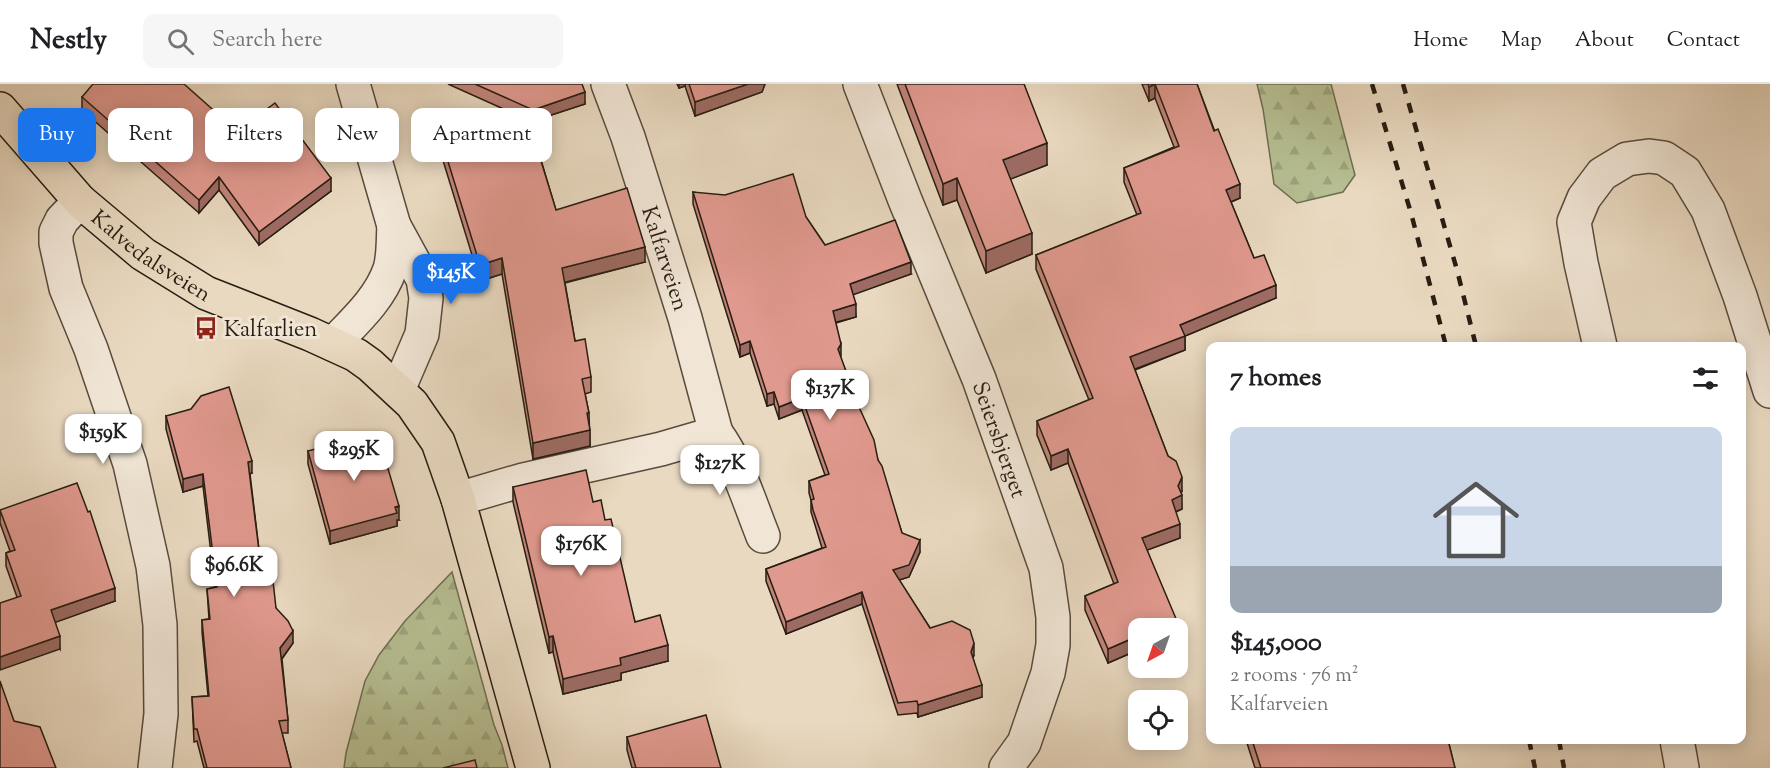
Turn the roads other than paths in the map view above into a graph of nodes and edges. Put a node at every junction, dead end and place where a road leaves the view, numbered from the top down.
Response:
1 (353, 84) edge
2 (608, 84) edge
3 (860, 84) edge
4 (0, 109) edge
5 (80, 201) junction
6 (394, 226) junction
7 (1599, 342) edge
8 (333, 345) junction
9 (398, 390) junction
10 (1770, 391) edge
11 (716, 434) junction
12 (458, 499) junction
13 (764, 536) dead end
14 (1678, 744) edge
15 (155, 768) edge
16 (533, 768) edge
17 (1006, 768) edge
18 (1682, 768) edge

1 - 6 street
2 - 11 street, Kalfarveien
3 - 17 street, Seiersbjerget
4 - 5 main road, Kalvedalsveien
5 - 8 main road, Kalvedalsveien
5 - 15 street
6 - 8 street
6 - 9 street
7 - 10 street
8 - 9 main road, Kalvedalsveien
9 - 12 main road
11 - 12 street
11 - 13 street, Kalfarveien
12 - 16 main road
14 - 18 street

